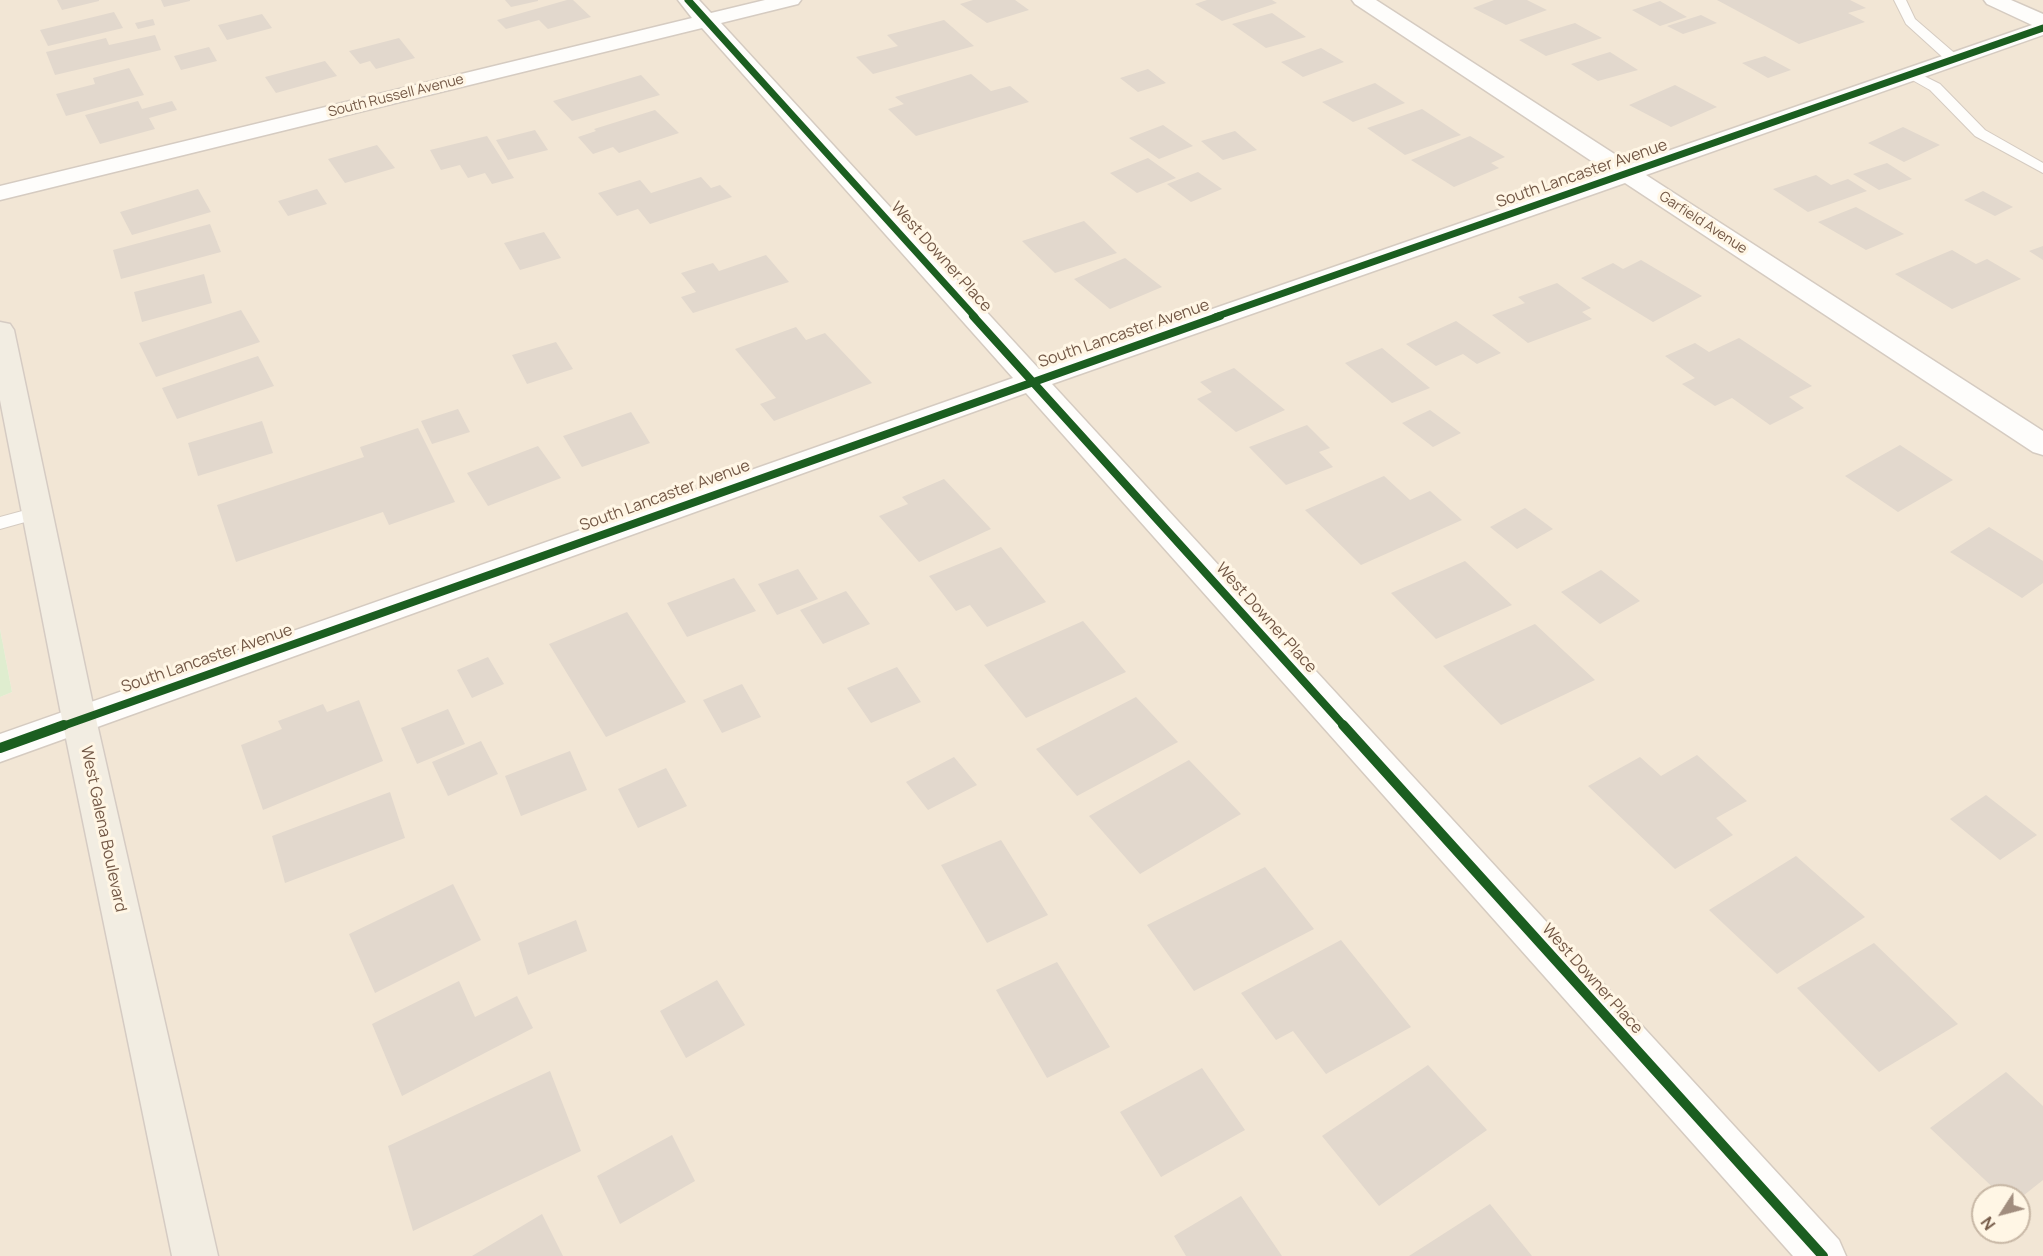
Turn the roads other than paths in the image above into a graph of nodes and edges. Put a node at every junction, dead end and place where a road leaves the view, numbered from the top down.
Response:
1 (791, 0) edge
2 (1362, 0) edge
3 (1900, 0) edge
4 (1994, 0) edge
5 (697, 10) edge
6 (2043, 22) edge
7 (2043, 28) edge
8 (1954, 60) junction
9 (1912, 74) junction
10 (2043, 169) edge
11 (1628, 174) junction
12 (0, 193) edge
13 (0, 330) edge
14 (1033, 382) junction
15 (2043, 445) edge
16 (37, 513) junction
17 (0, 524) edge
18 (79, 719) junction
19 (0, 748) edge
20 (195, 1256) edge
21 (1823, 1256) edge

1 - 5 street, South Russell Avenue
2 - 11 street, Garfield Avenue
3 - 8 lane
4 - 6 street
5 - 12 street, South Russell Avenue
5 - 14 street, West Downer Place
7 - 8 street, South Lancaster Avenue
8 - 9 street, South Lancaster Avenue
9 - 10 lane
9 - 11 street, South Lancaster Avenue
11 - 14 street, South Lancaster Avenue
11 - 15 street, Garfield Avenue
13 - 16 main road, West Galena Boulevard
14 - 18 street, South Lancaster Avenue
14 - 21 street, West Downer Place
16 - 17 lane
16 - 18 main road, West Galena Boulevard
18 - 19 street, South Lancaster Avenue
18 - 20 main road, West Galena Boulevard

